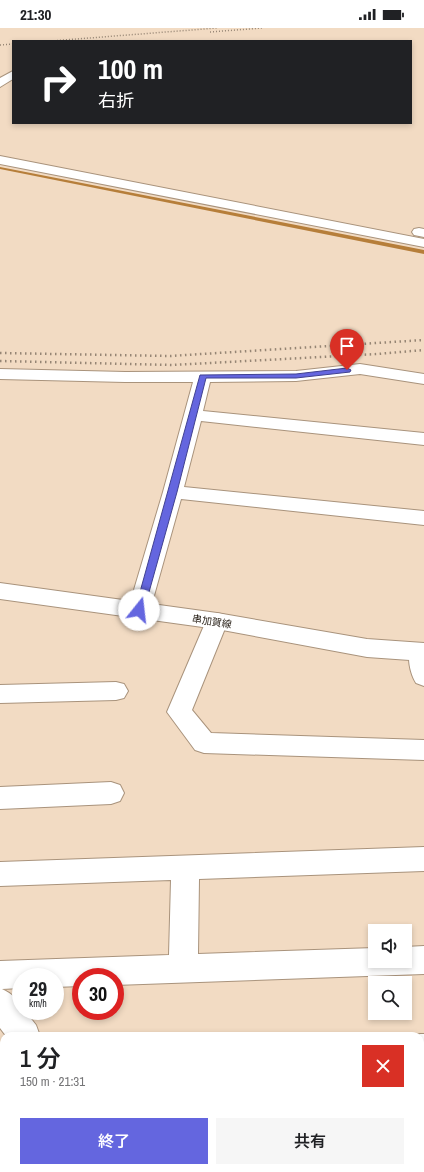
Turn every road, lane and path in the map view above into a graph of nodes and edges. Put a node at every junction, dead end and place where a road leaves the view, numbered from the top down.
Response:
1 (12, 75) edge
2 (0, 83) edge
3 (0, 160) edge
4 (422, 236) edge
5 (0, 374) edge
6 (203, 376) junction
7 (424, 379) edge
8 (193, 415) junction
9 (424, 439) edge
10 (173, 492) junction
11 (424, 518) edge
12 (0, 591) edge
13 (139, 610) junction
14 (217, 622) junction
15 (422, 652) edge
16 (424, 677) edge
17 (116, 692) dead end
18 (0, 694) edge
19 (424, 750) edge
20 (111, 793) dead end
21 (0, 798) edge
22 (424, 859) edge
23 (185, 868) junction
24 (0, 874) edge
25 (424, 960) edge
26 (412, 961) edge
27 (368, 962) edge
28 (184, 969) junction
29 (0, 975) edge
30 (0, 1002) edge
31 (23, 1032) edge

1 - 2 street
3 - 4 street
5 - 6 street
6 - 7 street
6 - 8 street
8 - 9 street
8 - 10 street
10 - 11 street
10 - 13 street
12 - 13 street, 串加賀線
13 - 14 street, 串加賀線
14 - 15 street, 串加賀線
14 - 19 street
15 - 16 street
17 - 18 street
20 - 21 street
22 - 23 street
23 - 24 street
23 - 28 street
25 - 26 street
27 - 28 street
28 - 29 street
30 - 31 street

